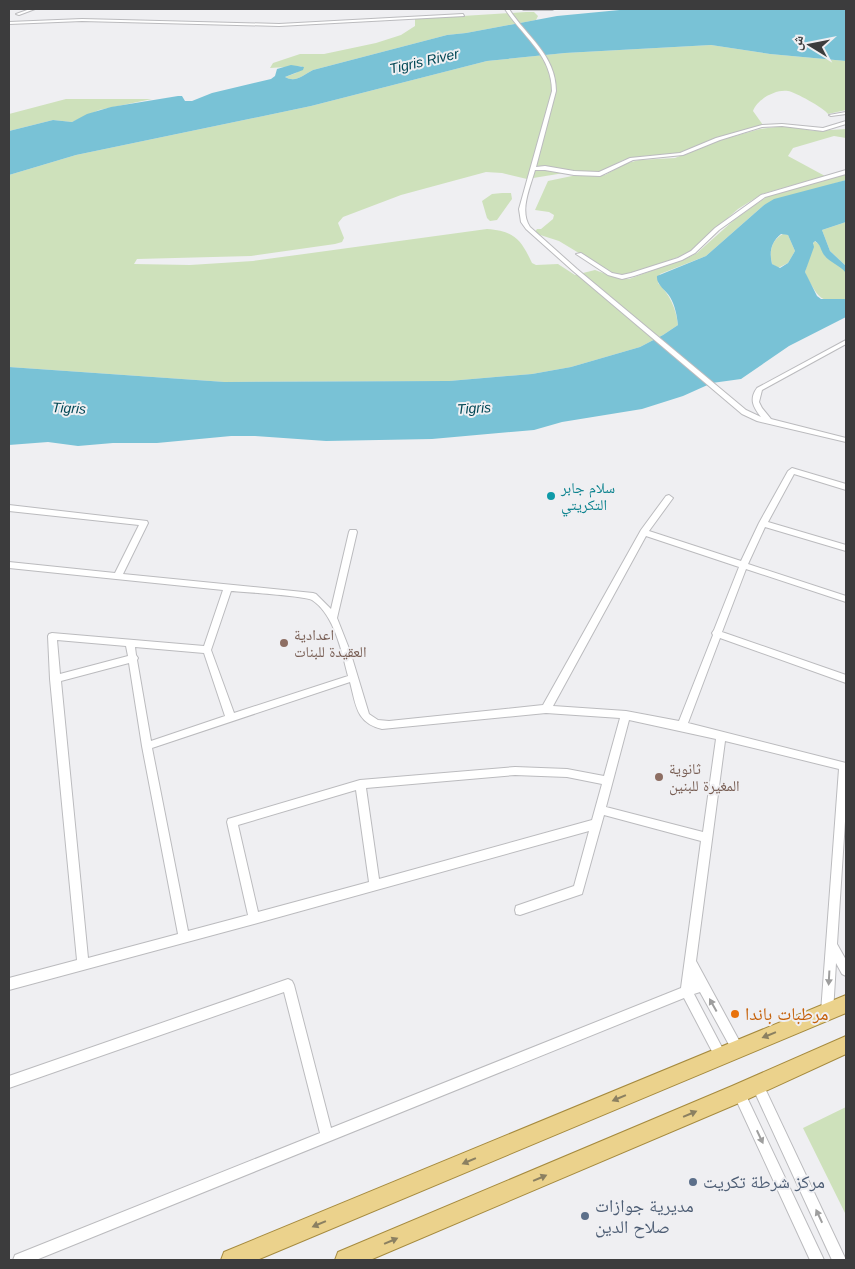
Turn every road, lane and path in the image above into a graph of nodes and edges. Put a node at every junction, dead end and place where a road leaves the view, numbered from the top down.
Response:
1 (33, 9) edge
2 (524, 9) edge
3 (552, 9) edge
4 (574, 9) edge
5 (579, 9) edge
6 (508, 11) edge
7 (18, 14) dead end
8 (462, 15) dead end
9 (9, 23) edge
10 (846, 113) edge
11 (830, 115) dead end
12 (846, 122) edge
13 (532, 168) junction
14 (846, 172) edge
15 (579, 254) dead end
16 (846, 342) edge
17 (768, 420) junction
18 (846, 440) edge
19 (846, 487) edge
20 (669, 498) dead end
21 (9, 508) edge
22 (763, 523) junction
23 (353, 532) dead end
24 (644, 532) junction
25 (846, 548) edge
26 (744, 564) junction
27 (9, 565) edge
28 (118, 576) junction
29 (228, 588) junction
30 (846, 599) edge
31 (333, 617) junction
32 (716, 633) junction
33 (130, 643) junction
34 (207, 650) junction
35 (134, 658) junction
36 (352, 678) junction
37 (55, 679) junction
38 (846, 679) edge
39 (546, 709) junction
40 (626, 716) junction
41 (231, 720) junction
42 (682, 726) junction
43 (721, 737) junction
44 (148, 746) junction
45 (845, 767) edge
46 (608, 781) junction
47 (360, 784) junction
48 (600, 810) junction
49 (596, 824) junction
50 (707, 838) junction
51 (374, 885) junction
52 (520, 910) dead end
53 (254, 919) junction
54 (184, 938) junction
55 (831, 944) junction
56 (690, 962) junction
57 (84, 963) junction
58 (846, 970) edge
59 (9, 984) edge
60 (702, 984) junction
61 (686, 991) junction
62 (846, 1004) edge
63 (827, 1012) junction
64 (846, 1045) edge
65 (729, 1052) junction
66 (9, 1082) edge
67 (756, 1084) junction
68 (739, 1093) junction
69 (327, 1136) junction
70 (20, 1260) edge
71 (232, 1260) edge
72 (346, 1260) edge
73 (817, 1260) edge
74 (839, 1260) edge

1 - 7 street
2 - 3 street
4 - 5 street
6 - 13 street
8 - 9 street
10 - 11 street
12 - 13 street
13 - 17 street
14 - 15 street
16 - 17 street
17 - 18 street
19 - 22 street
20 - 24 street
21 - 28 street
22 - 25 street
22 - 26 street
23 - 31 street
24 - 26 street
24 - 39 street
26 - 30 street
26 - 32 street
27 - 28 street
28 - 29 street
29 - 31 street
29 - 34 street
31 - 36 street
32 - 38 street
32 - 42 street
33 - 34 street
33 - 35 street
33 - 37 street
34 - 41 street
35 - 37 street
35 - 44 street
36 - 39 street
36 - 41 street
37 - 57 street
39 - 40 street
40 - 42 street
40 - 46 street
41 - 44 street
42 - 43 street
43 - 45 street
43 - 50 street
44 - 54 street
45 - 55 street
46 - 47 street
46 - 48 street
47 - 51 street
47 - 53 street
48 - 49 street
48 - 50 street
49 - 51 street
49 - 52 street
50 - 56 street
51 - 53 street
53 - 54 street
54 - 57 street
55 - 58 street
55 -> 63 street
56 - 60 street
56 - 61 street
57 - 59 street
60 - 61 street
65 -> 60 street
61 - 65 street
61 - 69 street
62 - 63 main road
63 -> 65 main road
64 - 67 main road
65 -> 71 main road
66 - 69 street
67 - 68 main road
74 -> 67 street
72 -> 68 main road
68 -> 73 street
69 - 70 street

